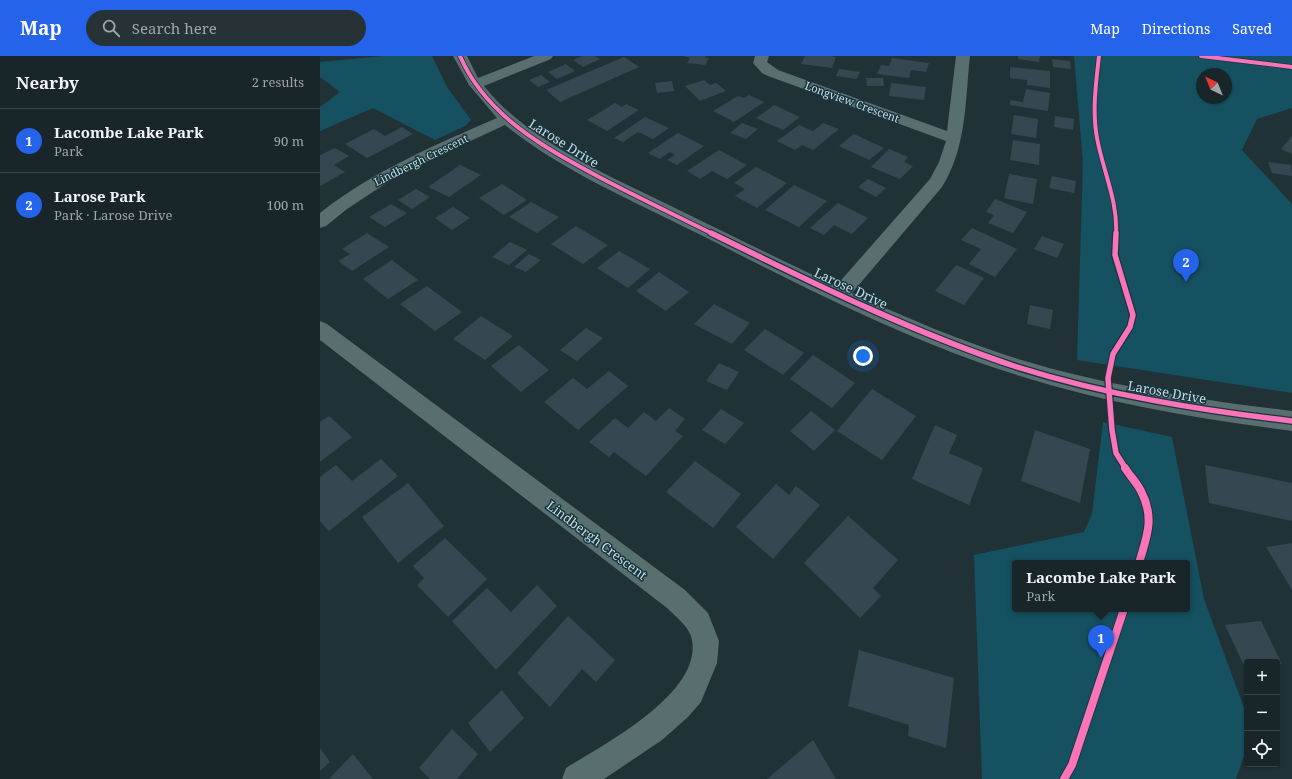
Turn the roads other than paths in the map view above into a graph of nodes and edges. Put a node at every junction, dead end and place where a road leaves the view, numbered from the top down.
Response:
1 (460, 56) edge
2 (546, 56) edge
3 (762, 56) edge
4 (963, 56) edge
5 (476, 84) junction
6 (507, 119) junction
7 (954, 139) junction
8 (320, 222) edge
9 (839, 295) junction
10 (320, 329) edge
11 (1292, 421) edge
12 (577, 779) edge

1 - 5 street, Larose Drive
2 - 5 street
3 - 7 street, Longview Crescent
4 - 7 street
5 - 6 street, Larose Drive
6 - 8 street, Lindbergh Crescent
6 - 9 street, Larose Drive
7 - 9 street
9 - 11 street, Larose Drive
10 - 12 street, Lindbergh Crescent

